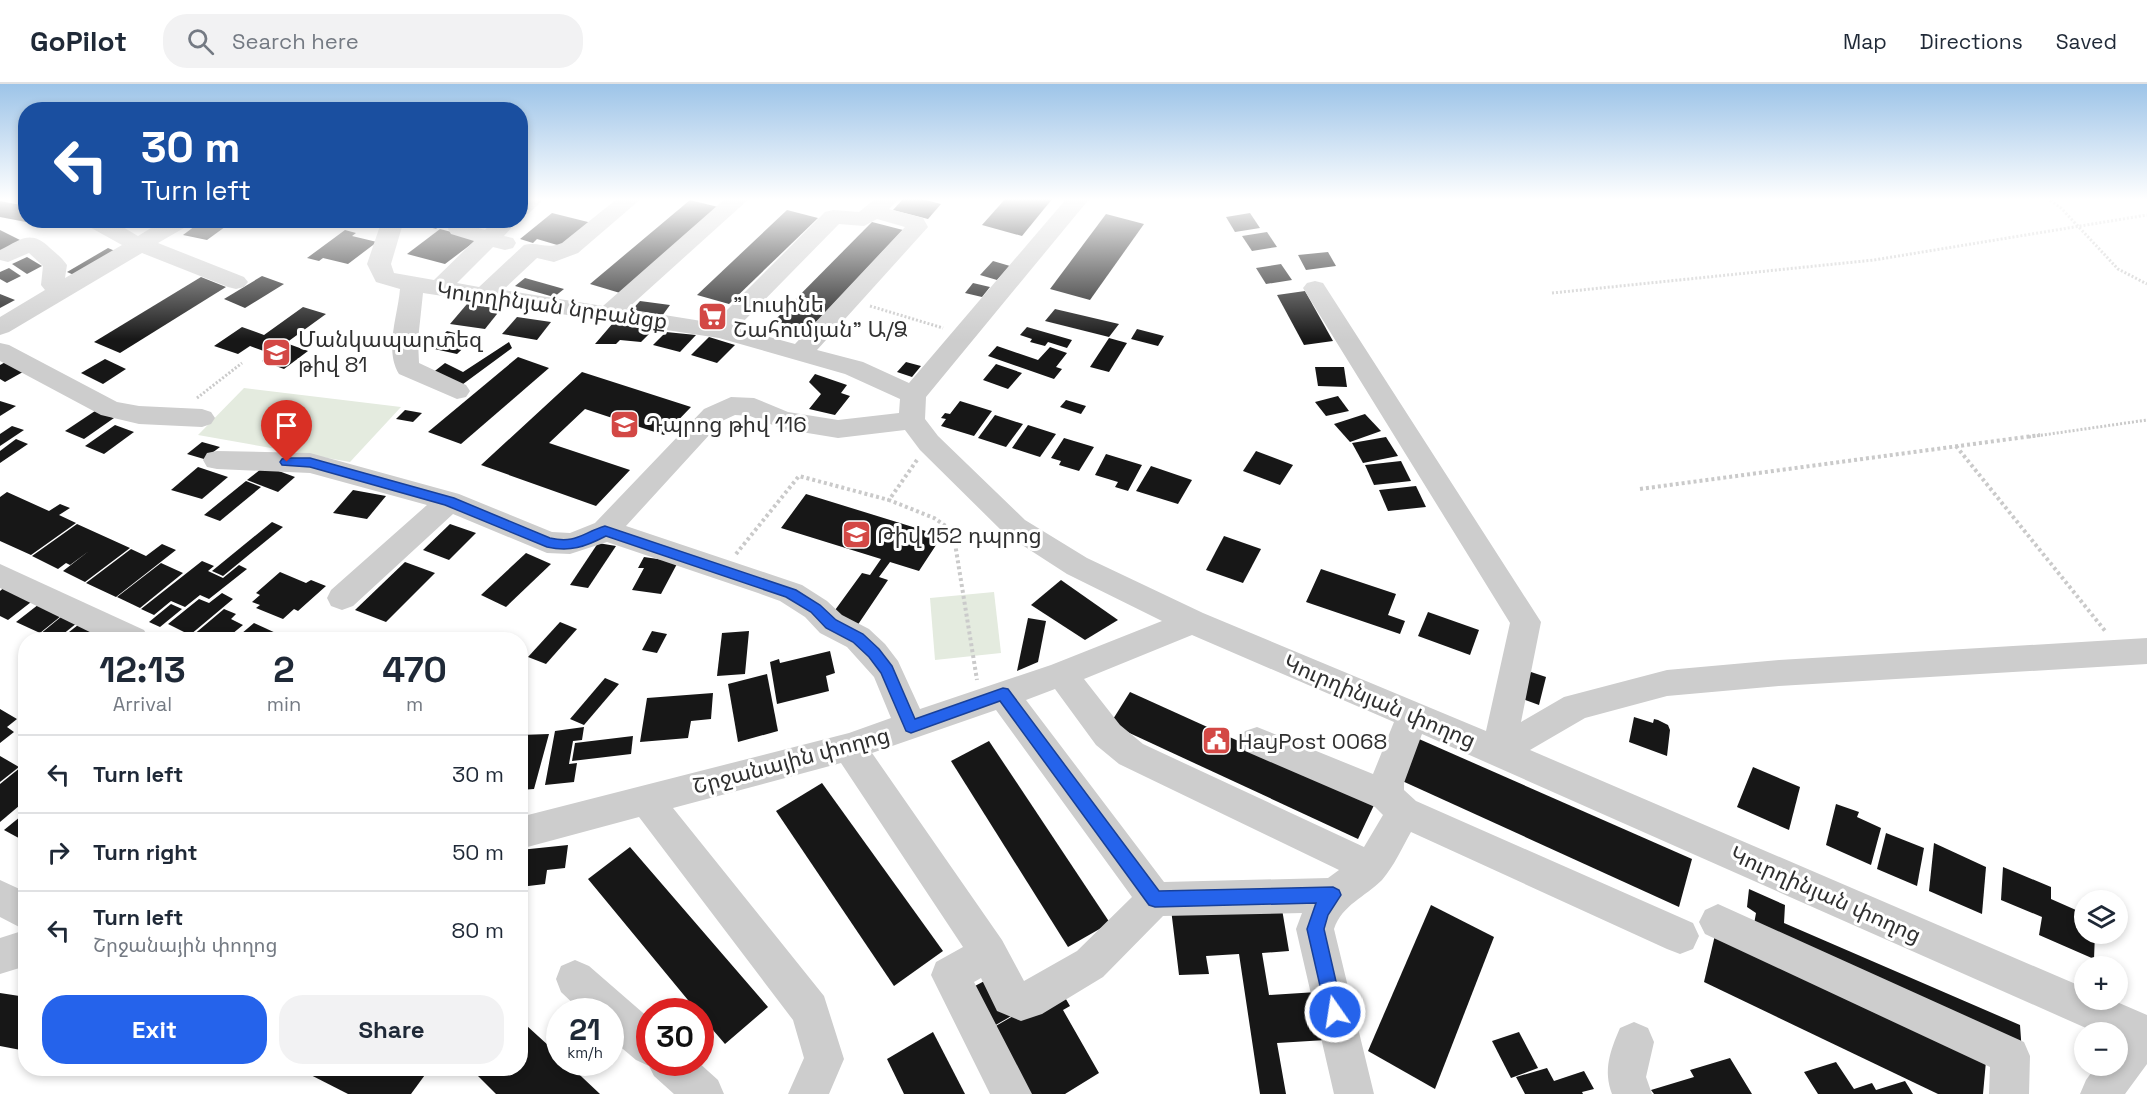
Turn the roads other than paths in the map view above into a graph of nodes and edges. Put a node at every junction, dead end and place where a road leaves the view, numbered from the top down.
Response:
1 (28, 245) edge
2 (34, 245) edge
3 (140, 245) edge
4 (145, 245) edge
5 (384, 245) edge
6 (481, 245) edge
7 (514, 245) edge
8 (573, 245) edge
9 (686, 245) edge
10 (804, 245) edge
11 (899, 245) edge
12 (1039, 245) edge
13 (532, 250) junction
14 (8, 255) dead end
15 (236, 282) dead end
16 (412, 286) junction
17 (1315, 288) dead end
18 (63, 289) junction
19 (438, 289) junction
20 (483, 296) junction
21 (609, 313) junction
22 (0, 327) edge
23 (720, 331) junction
24 (0, 351) edge
25 (801, 352) junction
26 (457, 391) dead end
27 (202, 418) dead end
28 (918, 419) junction
29 (217, 460) dead end
30 (449, 501) junction
31 (605, 530) junction
32 (0, 575) edge
33 (342, 598) dead end
34 (1192, 622) junction
35 (118, 632) edge
36 (2135, 652) edge
37 (1062, 674) junction
38 (991, 698) junction
39 (1413, 715) junction
40 (911, 726) junction
41 (1257, 741) dead end
42 (849, 747) junction
43 (1498, 751) junction
44 (645, 799) junction
45 (1396, 804) junction
46 (528, 829) edge
47 (1369, 867) junction
48 (1333, 895) junction
49 (0, 897) edge
50 (1155, 899) junction
51 (18, 908) edge
52 (1718, 922) dead end
53 (1680, 936) dead end
54 (18, 950) edge
55 (989, 953) junction
56 (0, 956) edge
57 (575, 979) dead end
58 (596, 998) edge
59 (624, 1023) edge
60 (636, 1034) edge
61 (2146, 1034) edge
62 (1634, 1042) dead end
63 (684, 1076) edge
64 (2106, 1092) edge
65 (704, 1094) edge
66 (808, 1094) edge
67 (1012, 1094) edge
68 (1354, 1094) edge
69 (1632, 1094) edge
70 (2009, 1094) edge

1 - 14 street
2 - 18 street
3 - 18 street
4 - 15 street
5 - 16 street, Կուրղինյան նրբանցք
6 - 19 street
7 - 13 street
8 - 13 street
9 - 21 street
10 - 23 street
11 - 25 street
12 - 28 street
13 - 20 street
16 - 19 street, Կուրղինյան նրբանցք
16 - 26 street
17 - 43 street
18 - 22 street
19 - 20 street, Կուրղինյան նրբանցք
20 - 21 street, Կուրղինյան նրբանցք
21 - 23 street, Կուրղինյան նրբանցք
23 - 25 street, Կուրղինյան նրբանցք
24 - 27 street
25 - 28 street, Կուրղինյան նրբանցք
28 - 31 street
28 - 34 street, Կուրղինյան փողոց
29 - 30 street
30 - 31 street
30 - 33 street
31 - 40 street
32 - 35 street
34 - 37 street, Շրջանային փողոց
34 - 39 street, Կուրղինյան փողոց
36 - 43 street
37 - 38 street, Շրջանային փողոց
37 - 47 street
38 - 40 street, Շրջանային փողոց
38 - 50 street
39 - 43 street, Կուրղինյան փողոց
39 - 45 street
40 - 42 street, Շրջանային փողոց
41 - 45 street
42 - 44 street, Շրջանային փողոց
42 - 55 street
43 - 61 street, Կուրղինյան փողոց
44 - 46 street, Շրջանային փողոց
44 - 66 street
45 - 47 street
45 - 53 street
47 - 48 street
48 - 50 street
48 - 68 street
49 - 51 street
50 - 55 street
52 - 70 street
54 - 56 street
55 - 67 street
57 - 58 street
59 - 60 street
61 - 64 street
62 - 69 street
63 - 65 street

